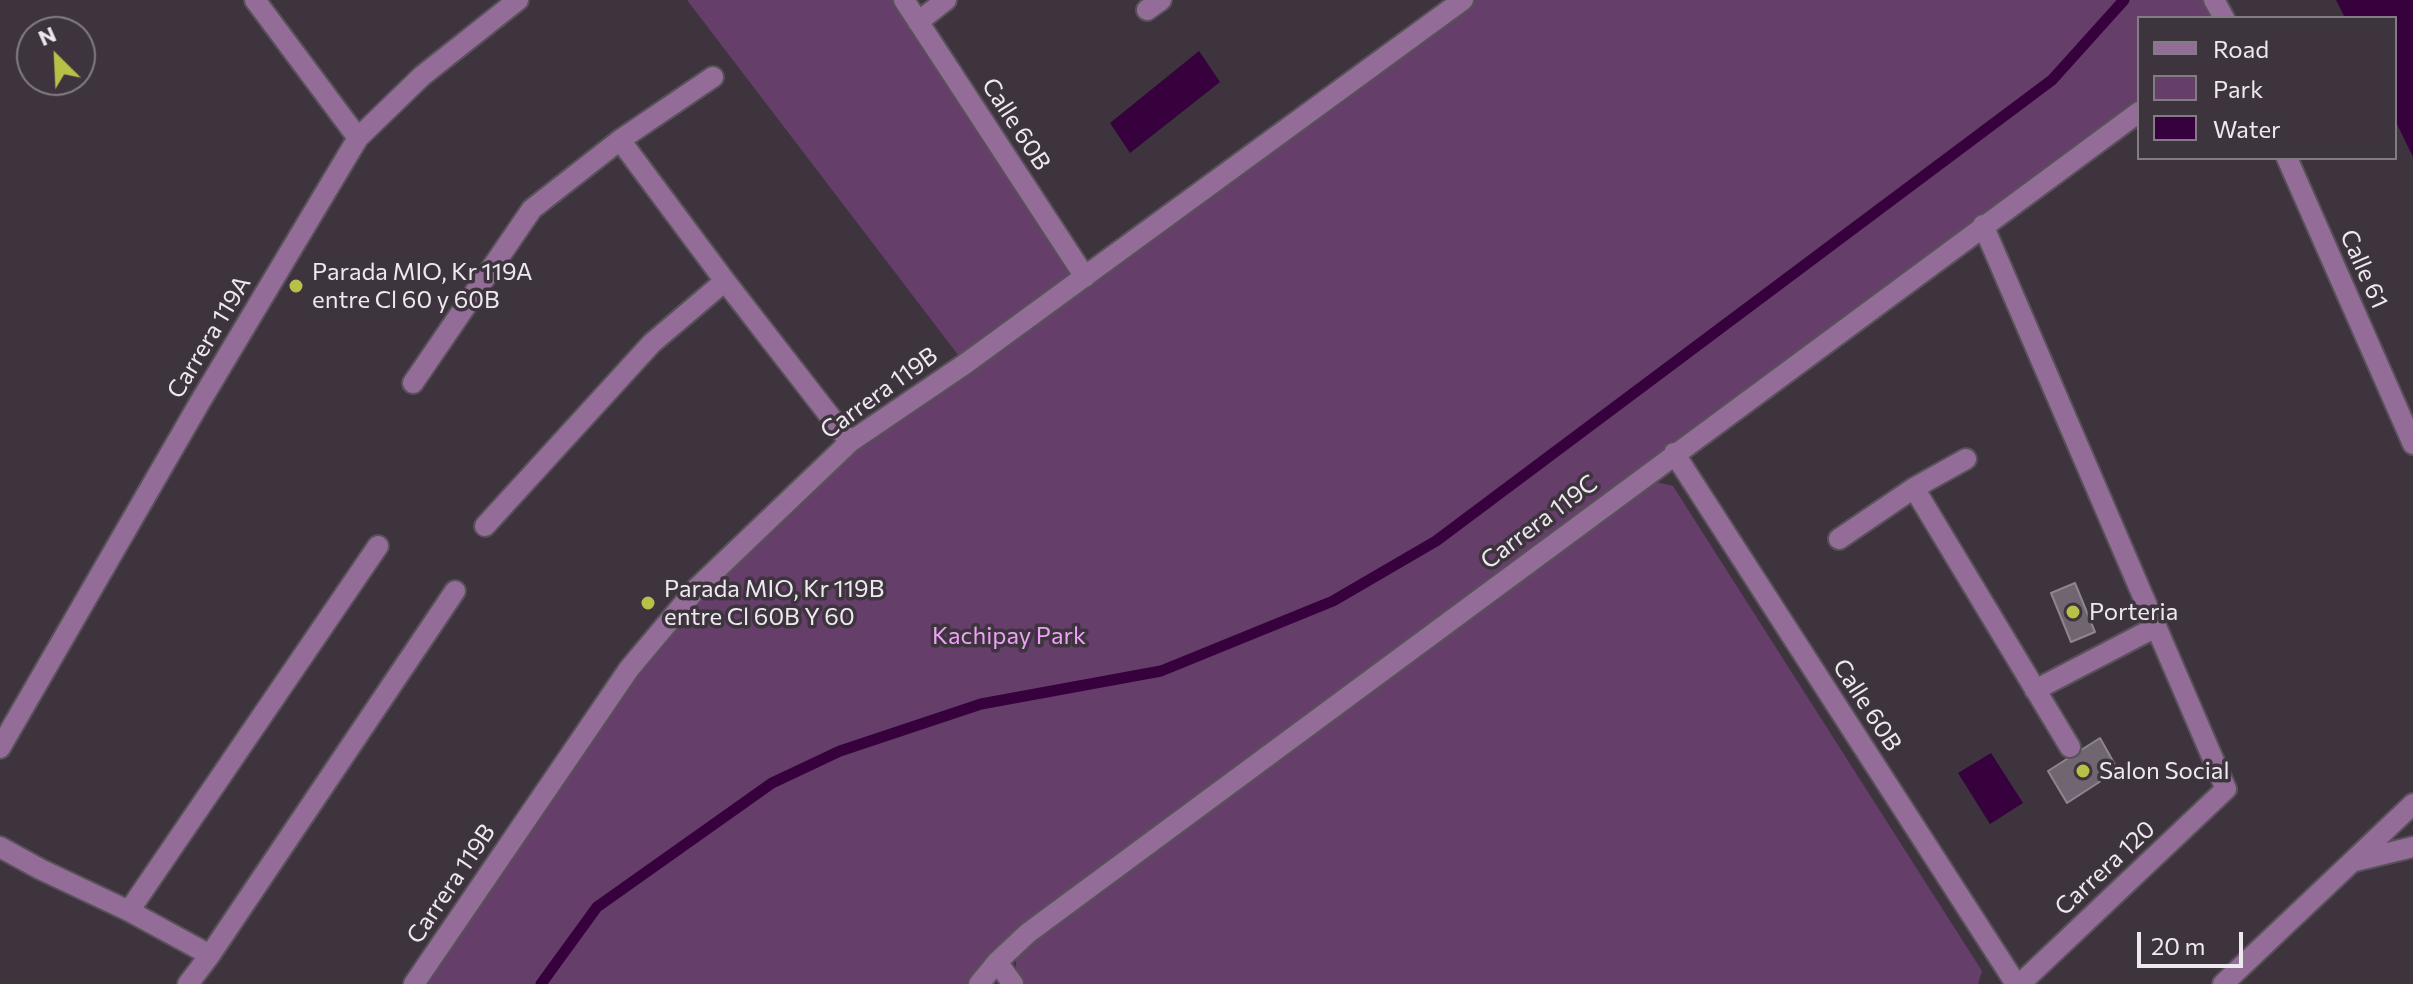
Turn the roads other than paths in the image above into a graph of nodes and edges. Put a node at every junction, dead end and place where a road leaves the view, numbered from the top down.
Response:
1 (255, 0) edge
2 (518, 0) edge
3 (904, 0) edge
4 (946, 0) edge
5 (1463, 0) edge
6 (918, 22) junction
7 (713, 77) dead end
8 (2137, 113) edge
9 (358, 138) junction
10 (620, 140) junction
11 (2288, 160) edge
12 (1983, 225) junction
13 (1085, 277) junction
14 (725, 281) junction
15 (413, 383) dead end
16 (850, 442) junction
17 (2413, 444) edge
18 (1674, 453) junction
19 (1966, 459) dead end
20 (1914, 488) junction
21 (485, 526) dead end
22 (1839, 539) dead end
23 (378, 546) dead end
24 (455, 591) dead end
25 (2156, 627) junction
26 (2035, 690) junction
27 (2070, 747) dead end
28 (0, 748) edge
29 (2413, 804) edge
30 (0, 847) edge
31 (2413, 847) edge
32 (2355, 861) junction
33 (129, 911) junction
34 (210, 955) junction
35 (997, 962) junction
36 (188, 984) edge
37 (414, 984) edge
38 (979, 984) edge
39 (1013, 984) edge
40 (2018, 984) edge
41 (2223, 984) edge

1 - 9 street
2 - 9 street, Carrera 119A
3 - 6 street, Calle 60B
4 - 6 street
5 - 13 street, Carrera 119B
6 - 13 street, Calle 60B
7 - 10 street
8 - 12 street, Carrera 119C
9 - 28 street, Carrera 119A
10 - 14 street
10 - 15 street
11 - 17 street, Calle 61
12 - 18 street, Carrera 119C
12 - 25 street
13 - 16 street, Carrera 119B
14 - 16 street
14 - 21 street
16 - 37 street, Carrera 119B
18 - 35 street, Carrera 119C
18 - 40 street, Calle 60B
19 - 20 street
20 - 22 street
20 - 26 street
23 - 33 street
24 - 34 street
25 - 26 street
25 - 40 street, Carrera 120
26 - 27 street
29 - 32 street
30 - 33 street
31 - 32 street
32 - 41 street
33 - 34 street
34 - 36 street
35 - 38 street, Carrera 119C
35 - 39 street

